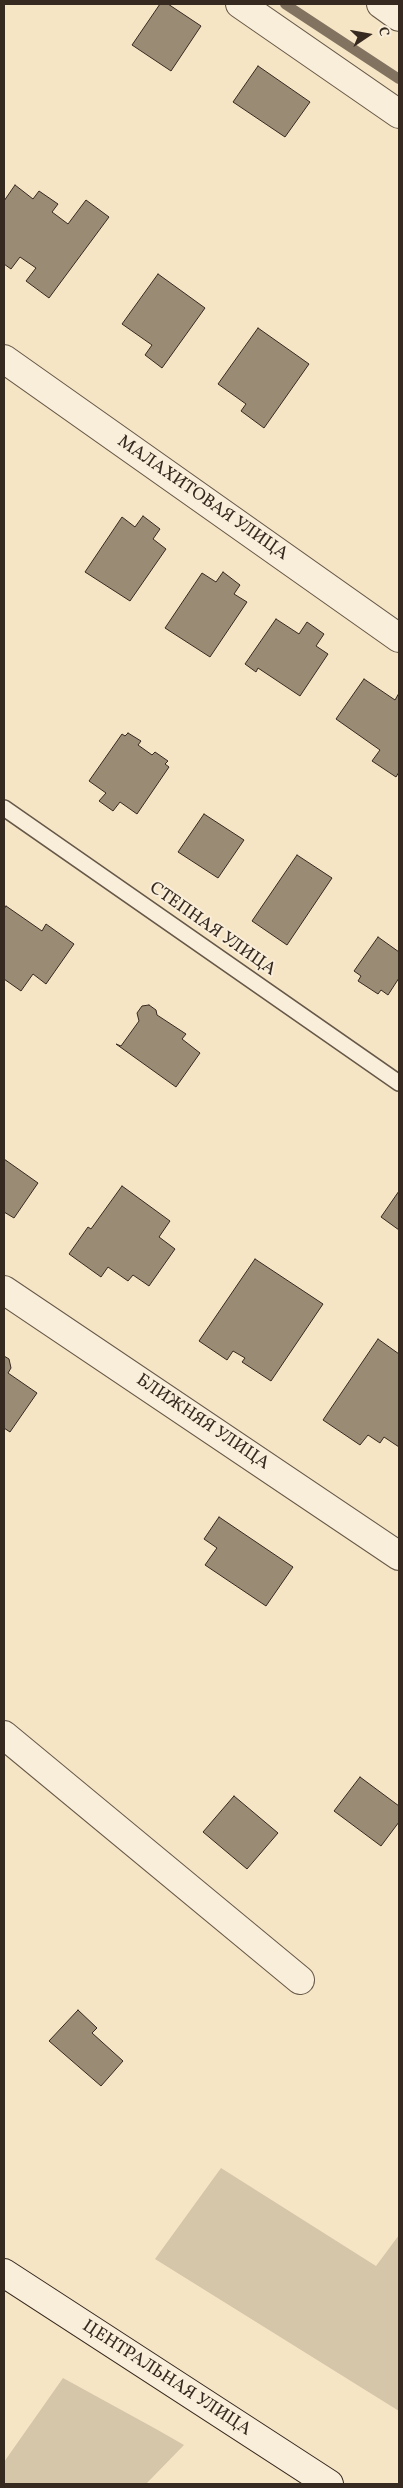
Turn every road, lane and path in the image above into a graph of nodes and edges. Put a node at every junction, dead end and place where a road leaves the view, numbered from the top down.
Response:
1 (240, 4) edge
2 (380, 4) edge
3 (399, 17) edge
4 (399, 114) edge
5 (4, 360) edge
6 (399, 638) edge
7 (4, 808) edge
8 (399, 1083) edge
9 (4, 1290) edge
10 (399, 1556) edge
11 (4, 1735) edge
12 (300, 1980) dead end
13 (4, 2273) edge
14 (329, 2484) edge

1 - 4 street
2 - 3 street
5 - 6 street, МАЛАХИТОВАЯ УЛИЦА
7 - 8 lane, СТЕПНАЯ УЛИЦА
9 - 10 street, БЛИЖНЯЯ УЛИЦА
11 - 12 street
13 - 14 street, ЦЕНТРАЛЬНАЯ УЛИЦА

